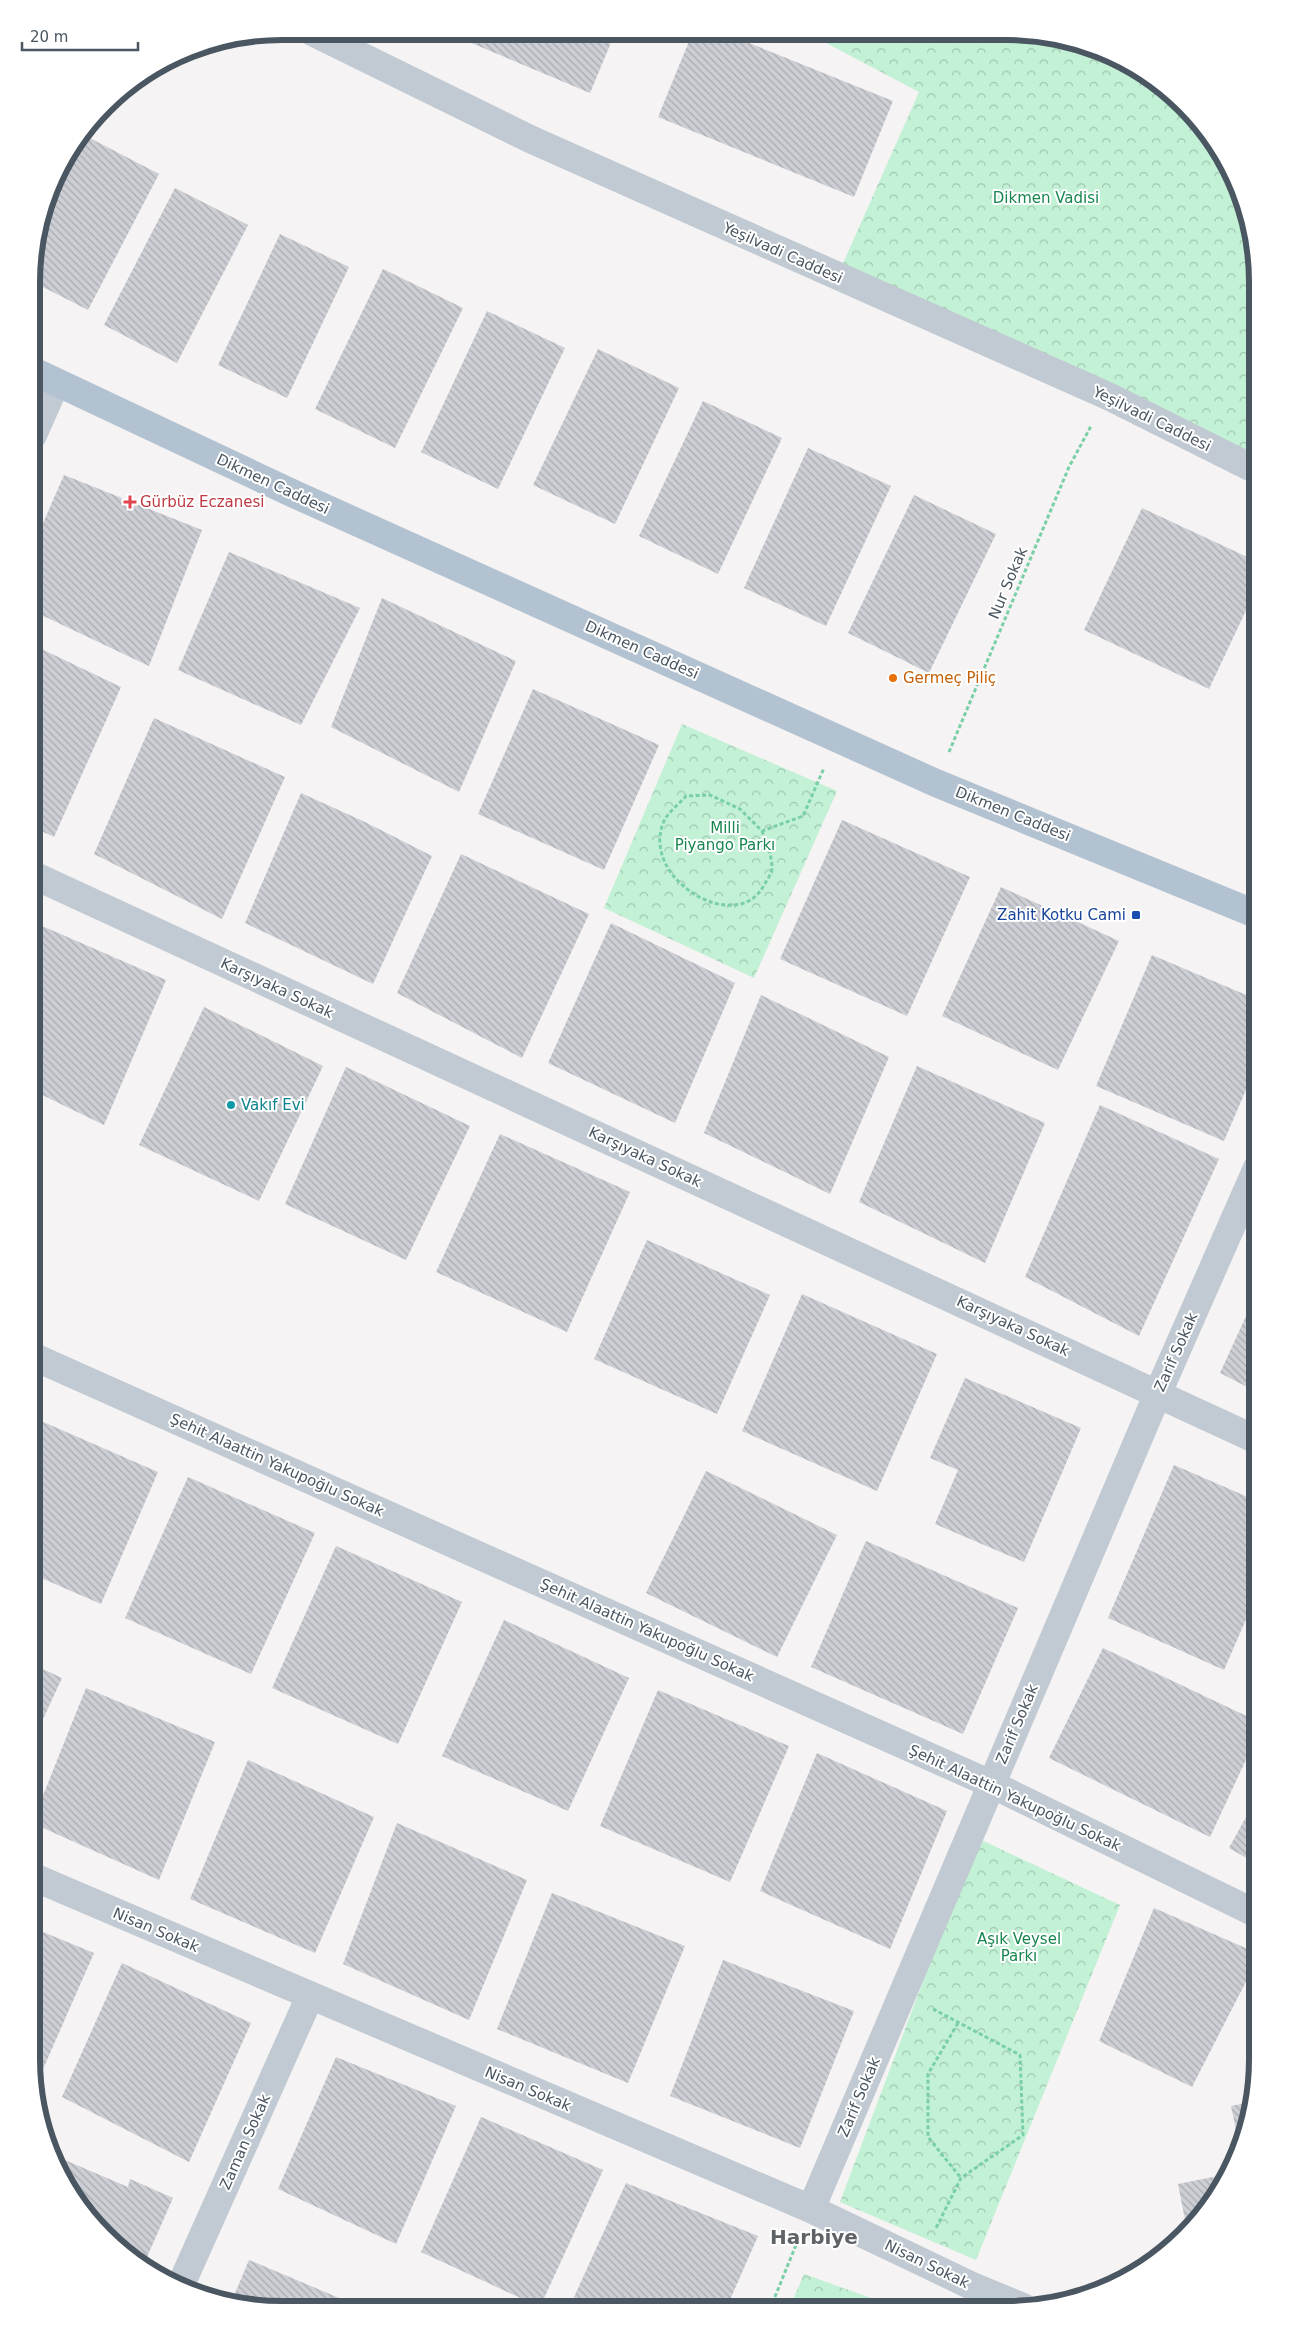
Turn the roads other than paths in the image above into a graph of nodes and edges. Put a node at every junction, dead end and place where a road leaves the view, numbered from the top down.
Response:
1 (328, 40) edge
2 (45, 377) edge
3 (40, 401) edge
4 (1249, 466) edge
5 (40, 879) edge
6 (1249, 911) edge
7 (1249, 1188) edge
8 (40, 1360) edge
9 (1158, 1393) junction
10 (1249, 1436) edge
11 (991, 1784) junction
12 (40, 1879) edge
13 (1249, 1910) edge
14 (310, 1996) junction
15 (811, 2209) junction
16 (183, 2280) edge
17 (1010, 2301) edge

1 - 4 street, Yeşilvadi Caddesi
2 - 3 street
2 - 6 main road, Dikmen Caddesi
5 - 9 street, Karşıyaka Sokak
7 - 9 street, Zarif Sokak
8 - 11 street, Şehit Alaattin Yakupoğlu Sokak
9 - 10 street, Karşıyaka Sokak
9 - 11 street, Zarif Sokak
11 - 13 street, Şehit Alaattin Yakupoğlu Sokak
11 - 15 street, Zarif Sokak
12 - 14 street, Nisan Sokak
14 - 15 street, Nisan Sokak
14 - 16 street, Zaman Sokak
15 - 17 street, Nisan Sokak

